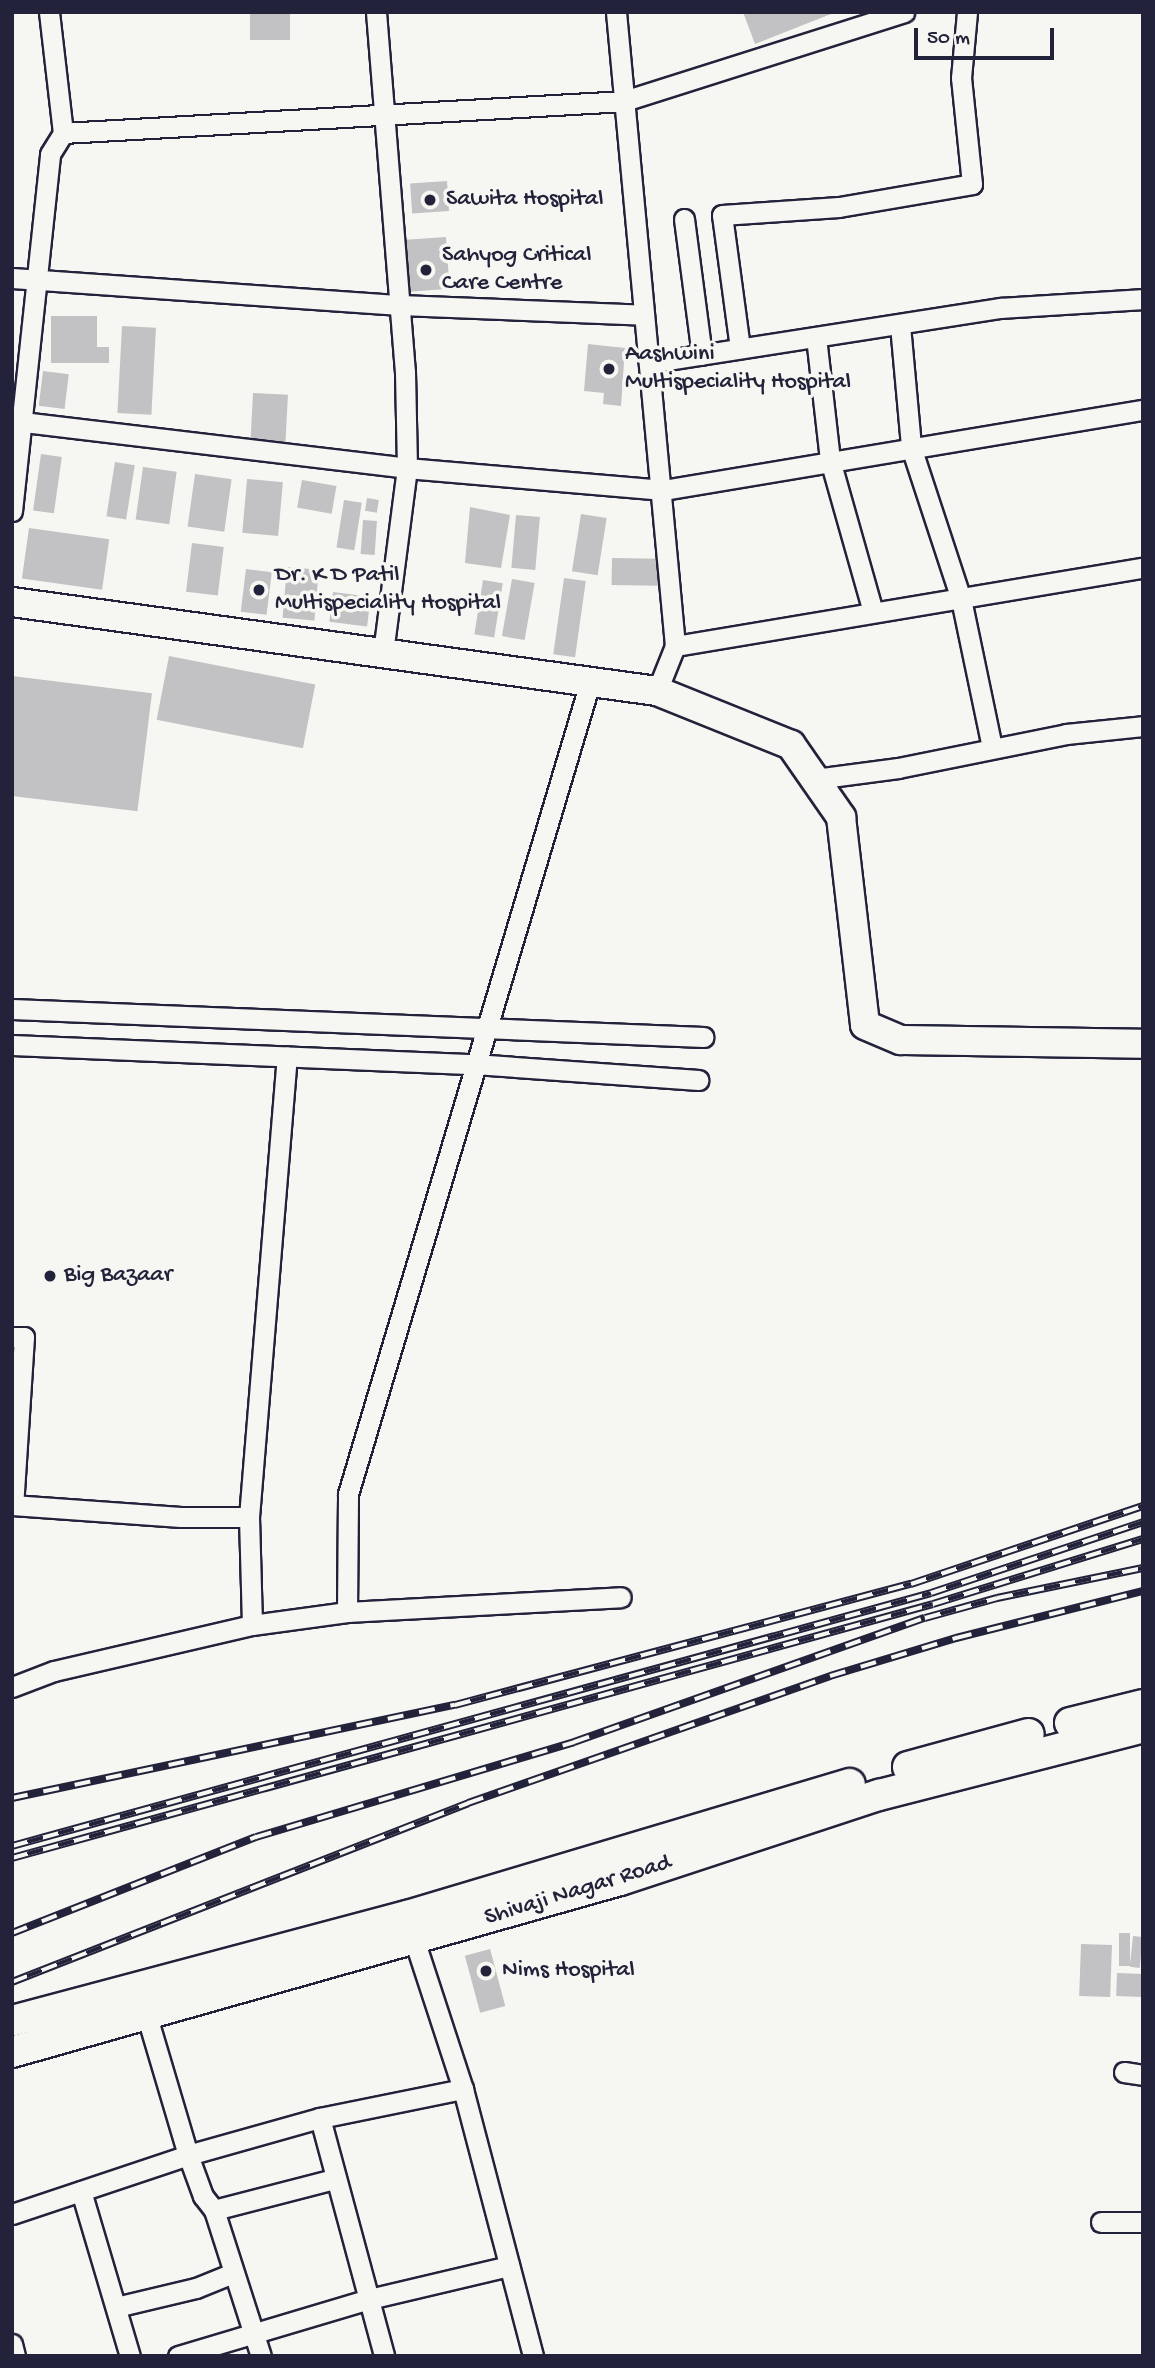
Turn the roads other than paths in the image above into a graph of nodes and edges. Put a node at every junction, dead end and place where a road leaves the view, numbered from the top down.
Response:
1 (49, 12) edge
2 (376, 12) edge
3 (616, 12) edge
4 (904, 12) edge
5 (965, 15) edge
6 (624, 101) junction
7 (385, 117) junction
8 (63, 133) junction
9 (684, 219) dead end
10 (12, 278) edge
11 (39, 280) junction
12 (1143, 299) edge
13 (400, 305) junction
14 (644, 315) junction
15 (900, 325) junction
16 (816, 337) junction
17 (740, 348) junction
18 (702, 355) junction
19 (649, 363) junction
20 (1143, 410) edge
21 (23, 422) junction
22 (911, 447) junction
23 (830, 460) junction
24 (407, 468) junction
25 (663, 490) junction
26 (12, 511) edge
27 (1143, 568) edge
28 (961, 599) junction
29 (12, 602) edge
30 (873, 612) junction
31 (675, 646) junction
32 (383, 653) junction
33 (590, 682) junction
34 (657, 691) junction
35 (1143, 726) edge
36 (992, 748) junction
37 (815, 779) junction
38 (12, 1009) edge
39 (484, 1031) junction
40 (703, 1037) dead end
41 (1143, 1044) edge
42 (12, 1045) edge
43 (287, 1057) junction
44 (474, 1065) junction
45 (698, 1080) dead end
46 (12, 1337) edge
47 (13, 1505) edge
48 (249, 1517) junction
49 (621, 1597) dead end
50 (347, 1612) junction
51 (252, 1625) junction
52 (12, 1687) edge
53 (1143, 1705) edge
54 (1143, 1727) edge
55 (411, 1927) junction
56 (143, 2001) junction
57 (12, 2021) edge
58 (12, 2052) edge
59 (463, 2089) junction
60 (320, 2118) junction
61 (188, 2155) junction
62 (334, 2179) junction
63 (81, 2191) junction
64 (214, 2210) junction
65 (12, 2214) edge
66 (1101, 2222) dead end
67 (1143, 2222) edge
68 (509, 2266) junction
69 (233, 2273) junction
70 (369, 2299) junction
71 (116, 2307) junction
72 (253, 2333) junction
73 (12, 2344) edge
74 (15, 2356) edge
75 (130, 2356) edge
76 (178, 2356) edge
77 (261, 2356) edge
78 (384, 2356) edge
79 (533, 2356) edge

1 - 8 street
2 - 7 street
3 - 6 street
4 - 6 street
5 - 17 street
6 - 7 street
6 - 14 street
7 - 8 street
7 - 13 street
8 - 11 street
9 - 18 street
10 - 11 street
11 - 13 street
11 - 21 street
12 - 15 street
13 - 14 street
13 - 24 street
14 - 19 street
15 - 16 street
15 - 22 street
16 - 17 street
16 - 23 street
17 - 18 street
18 - 19 street
19 - 25 street
20 - 22 street
21 - 24 street
21 - 26 street
22 - 23 street
22 - 28 street
23 - 25 street
23 - 30 street
24 - 25 street
24 - 32 street
25 - 31 street
27 - 28 street
28 - 30 street
28 - 36 street
29 - 32 main road
30 - 31 street
31 - 34 street
32 - 33 main road
33 - 34 main road
33 - 39 street
34 - 37 main road
35 - 36 street
36 - 37 street
37 - 41 main road
38 - 39 street
39 - 40 street
39 - 44 street
42 - 43 street
43 - 44 street
43 - 48 street
44 - 45 street
44 - 50 street
46 - 47 street
47 - 48 street
48 - 51 street
49 - 50 street
50 - 51 street
51 - 52 street
53 - 55 main road, Shivaji Nagar Road
54 - 55 main road, Shivaji Nagar Road
55 - 56 main road, Shivaji Nagar Road
55 - 59 street
56 - 57 main road, Shivaji Nagar Road
56 - 58 main road, Shivaji Nagar Road
56 - 61 street
59 - 60 street
59 - 68 street
60 - 61 street
60 - 62 street
61 - 63 street
61 - 64 street
62 - 64 street
62 - 70 street
63 - 65 street
63 - 71 street
64 - 69 street
66 - 67 street
68 - 70 street
68 - 79 street
69 - 71 street
69 - 72 street
70 - 72 street
70 - 78 street
71 - 75 street
72 - 76 street
72 - 77 street
73 - 74 street

